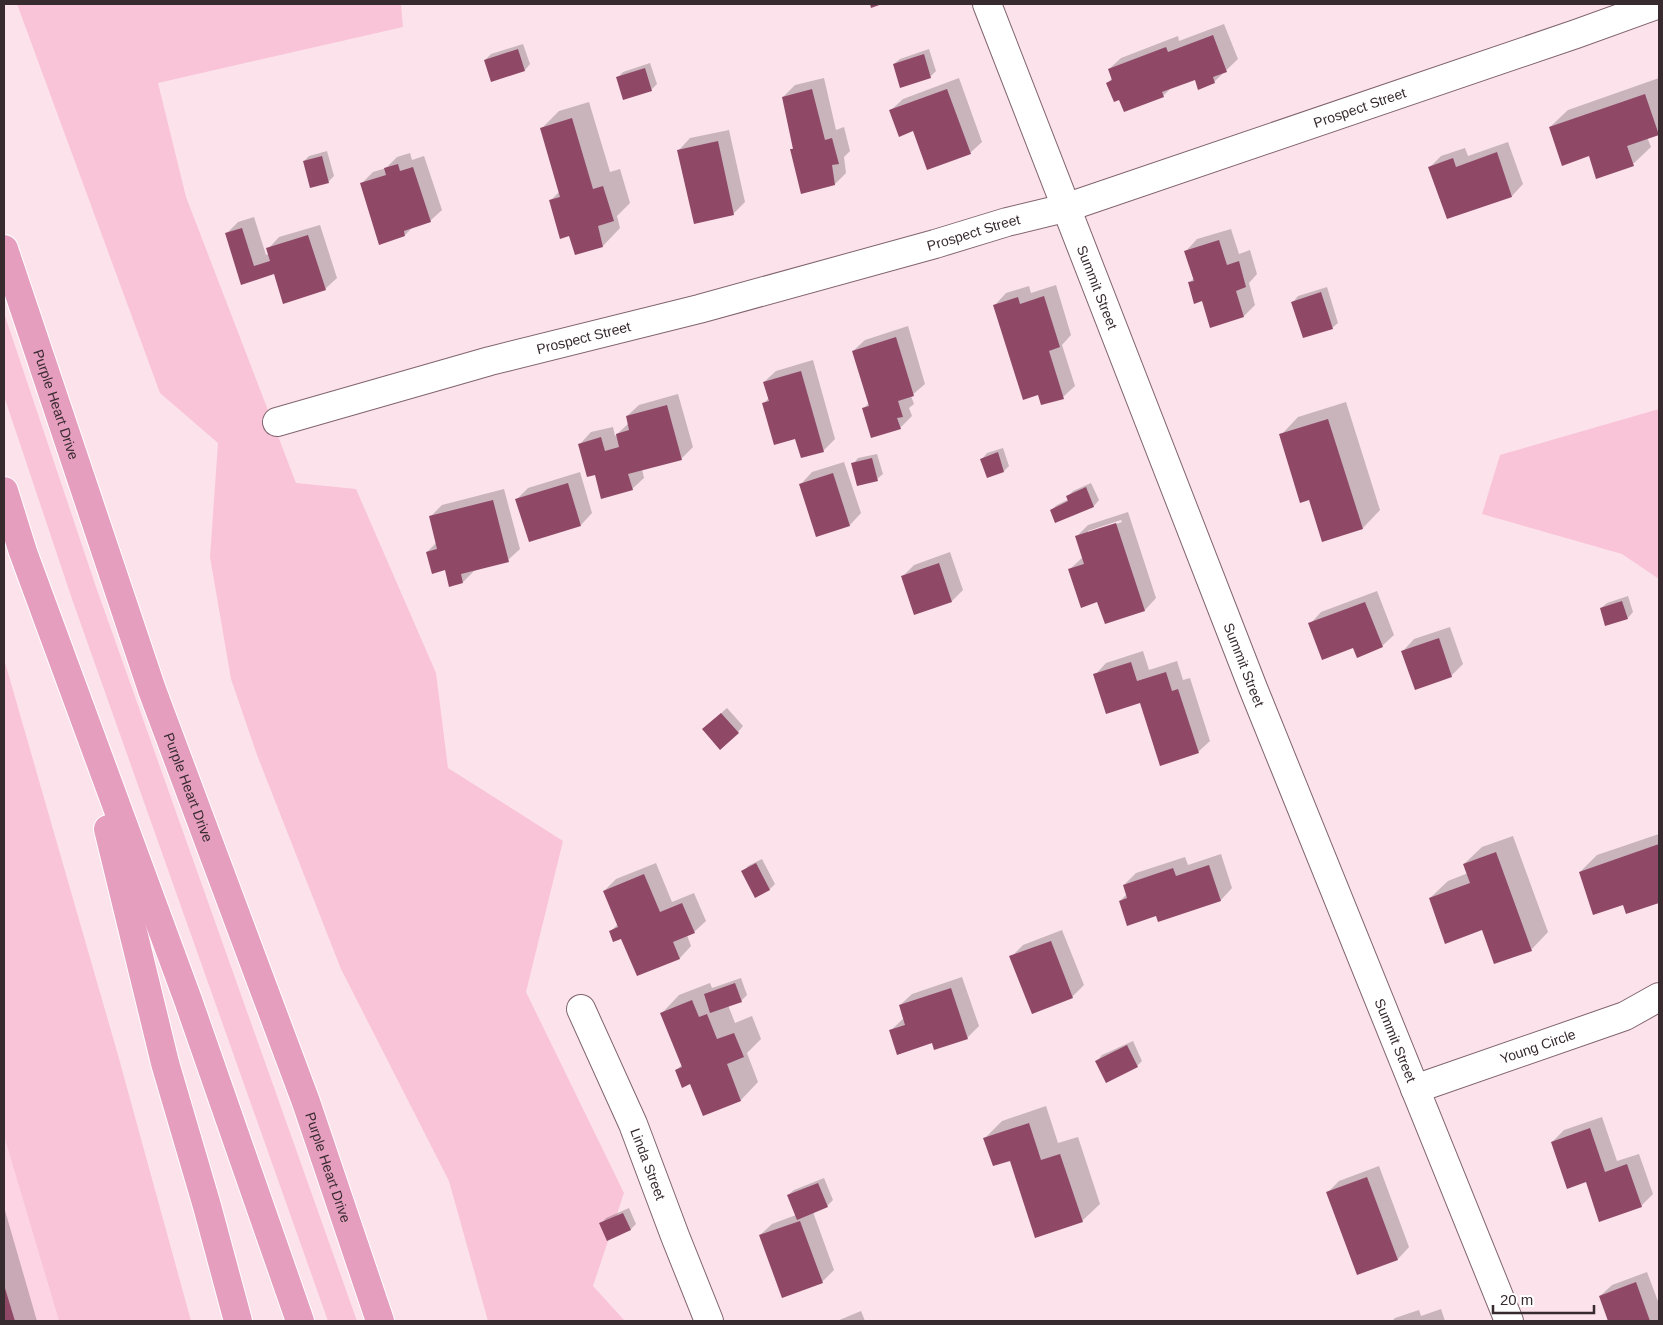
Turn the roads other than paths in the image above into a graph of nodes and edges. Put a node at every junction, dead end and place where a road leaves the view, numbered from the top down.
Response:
1 (987, 4) edge
2 (1659, 4) edge
3 (1065, 208) junction
4 (4, 249) edge
5 (277, 422) dead end
6 (4, 491) edge
7 (69, 677) junction
8 (1659, 997) edge
9 (581, 1009) dead end
10 (1415, 1089) junction
11 (346, 1222) junction
12 (238, 1321) edge
13 (300, 1321) edge
14 (380, 1321) edge
15 (400, 1321) edge
16 (709, 1321) edge
17 (1509, 1321) edge

1 - 3 street, Summit Street
2 - 3 street, Prospect Street
3 - 5 street, Prospect Street
3 - 10 street, Summit Street
4 - 11 main road, Purple Heart Drive
6 - 7 main road
7 - 12 main road
7 - 13 main road
8 - 10 street, Young Circle
9 - 16 street, Linda Street
10 - 17 street, Summit Street
11 - 14 main road, Purple Heart Drive
11 - 15 main road

